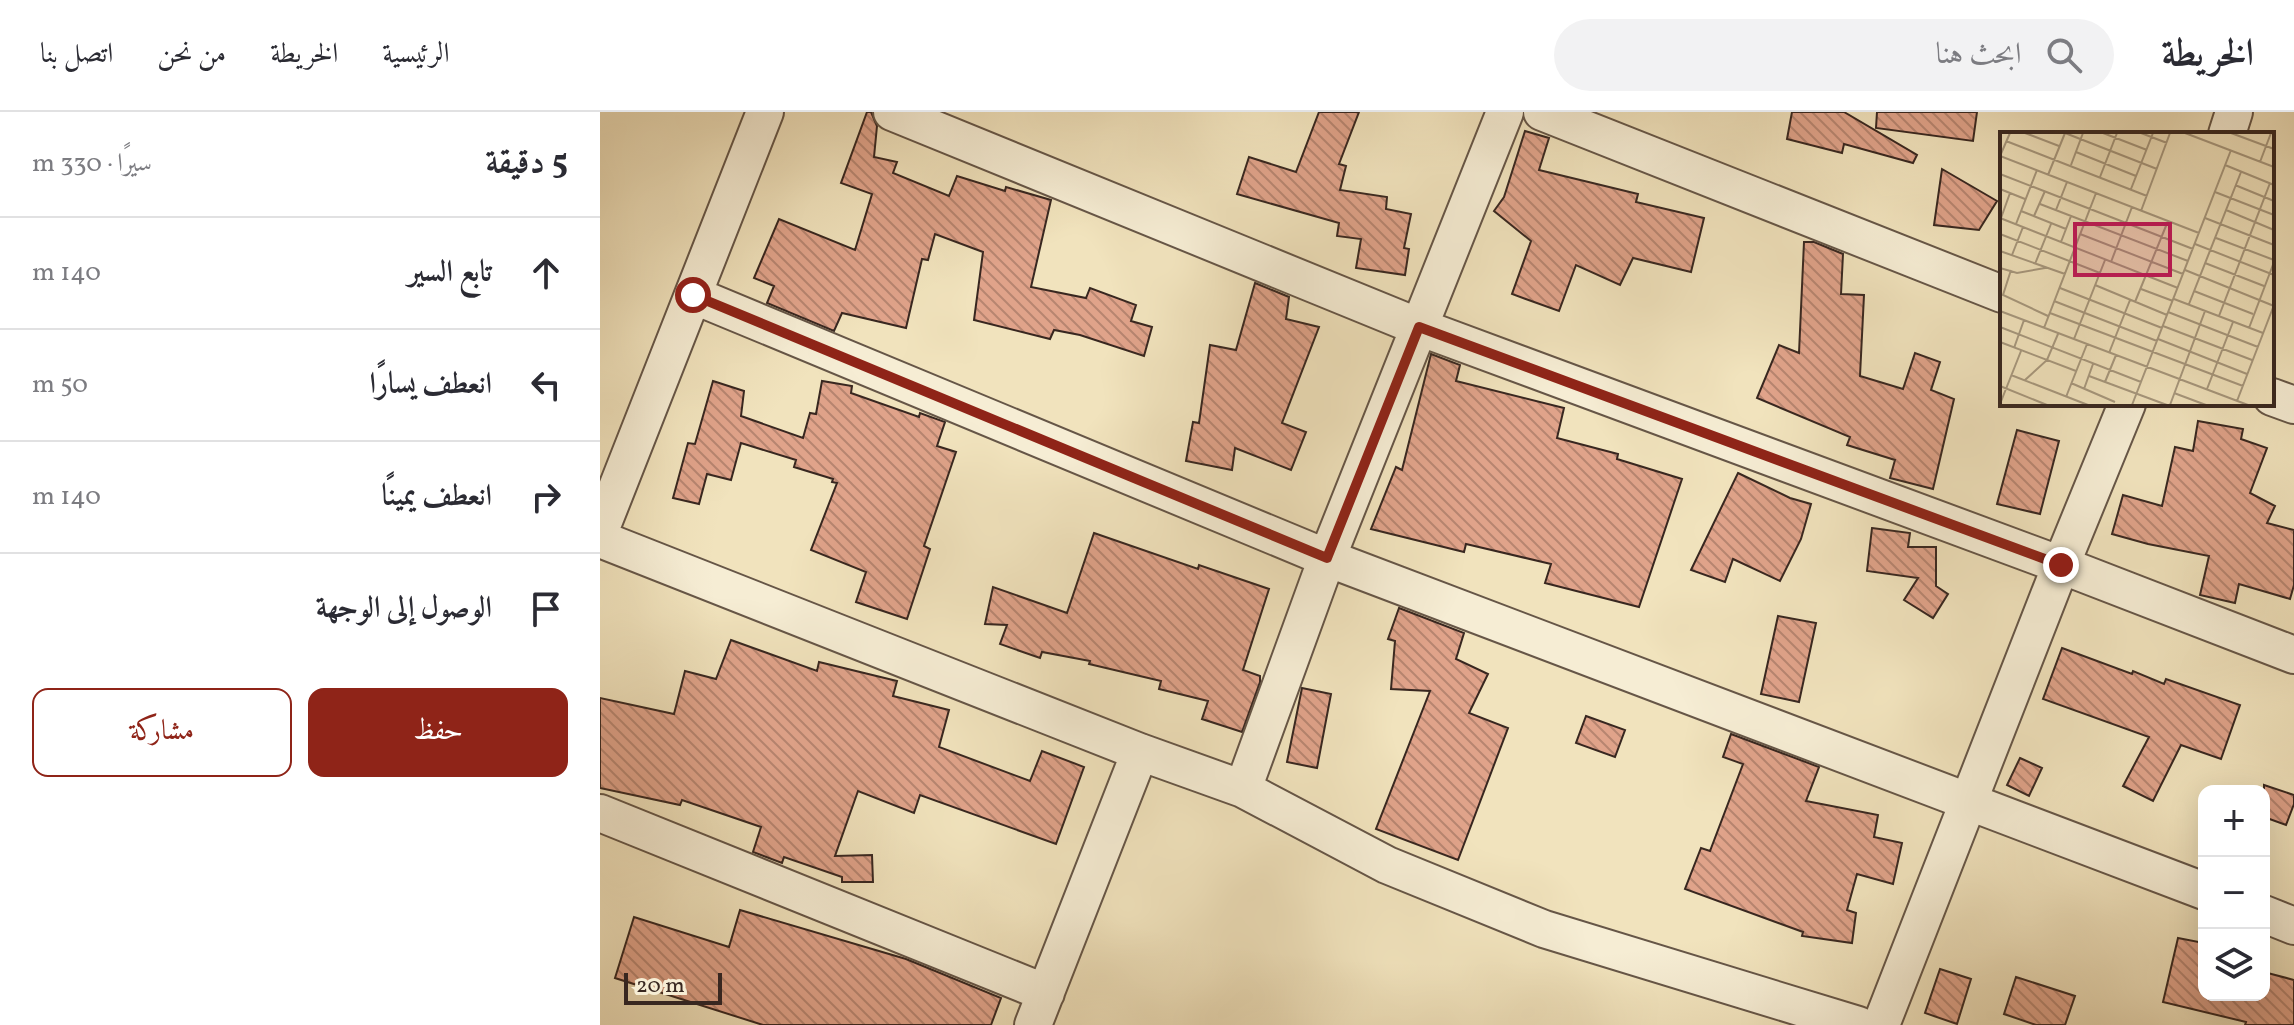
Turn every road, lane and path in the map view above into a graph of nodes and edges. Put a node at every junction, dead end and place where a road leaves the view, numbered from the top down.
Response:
1 (765, 112) edge
2 (892, 112) edge
3 (1505, 112) edge
4 (1542, 112) edge
5 (2234, 112) edge
6 (2228, 132) edge
7 (2000, 293) edge
8 (693, 295) junction
9 (1419, 327) junction
10 (2274, 398) edge
11 (2294, 405) edge
12 (2126, 406) edge
13 (600, 531) edge
14 (600, 539) edge
15 (1327, 558) junction
16 (2061, 565) junction
17 (2294, 655) edge
18 (1140, 752) junction
19 (1243, 789) junction
20 (1968, 800) junction
21 (600, 813) edge
22 (2198, 889) edge
23 (2270, 916) edge
24 (2294, 926) edge
25 (1040, 1009) edge
26 (1858, 1025) edge
27 (1881, 1025) edge

1 - 8 street
2 - 9 street
3 - 9 street
4 - 7 street
5 - 6 street
8 - 13 street
8 - 15 street
9 - 15 street
9 - 16 street
10 - 11 street
12 - 16 street
14 - 18 street
15 - 19 street
15 - 20 street
16 - 17 street
16 - 20 street
18 - 19 street
18 - 25 street
19 - 26 street
20 - 22 street
20 - 27 street
21 - 25 street
23 - 24 street

